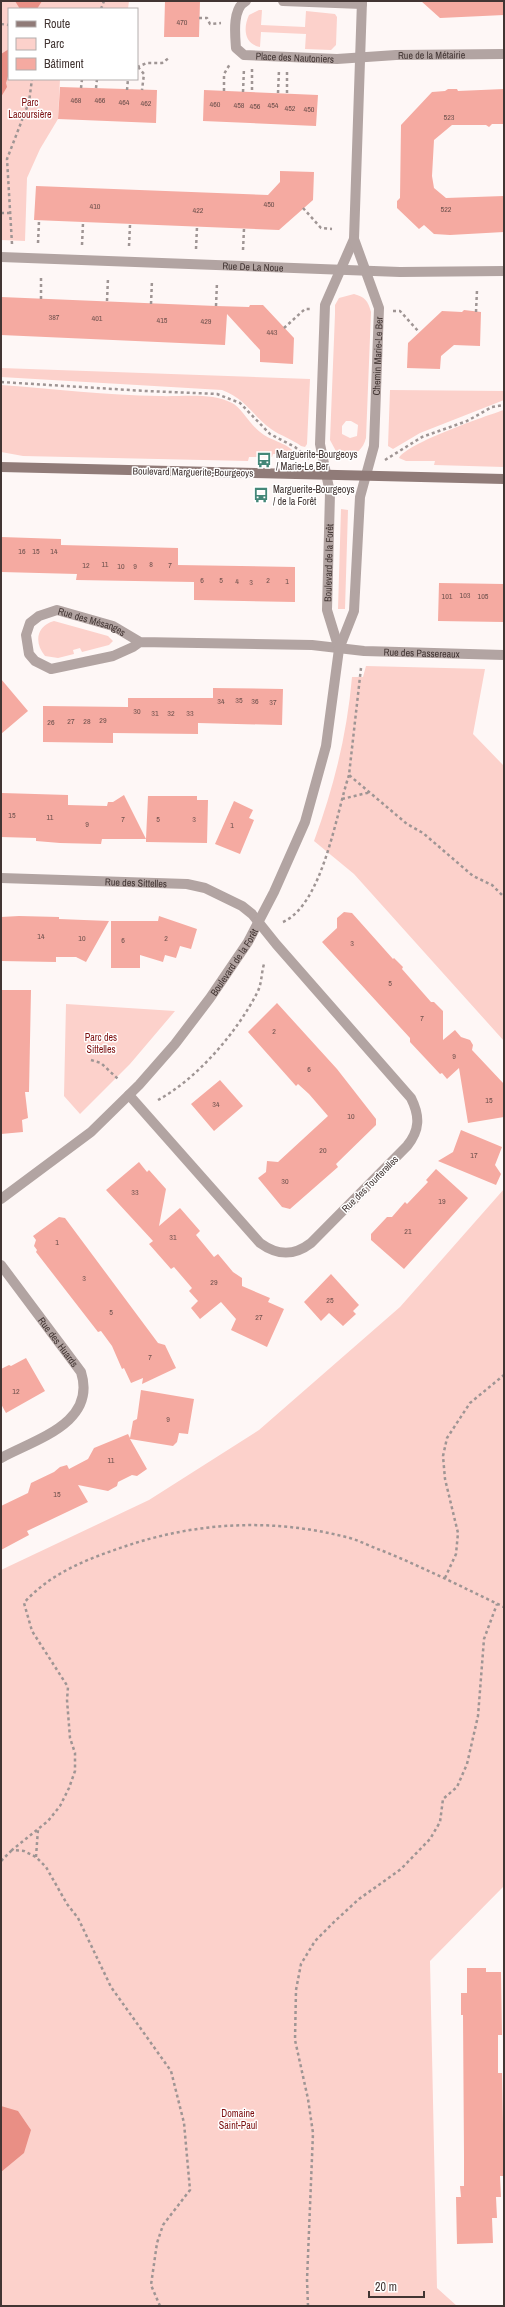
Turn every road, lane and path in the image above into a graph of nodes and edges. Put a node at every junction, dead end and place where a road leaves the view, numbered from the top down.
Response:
1 (246, 1) edge
2 (283, 1) edge
3 (362, 3) edge
4 (199, 18) dead end
5 (223, 24) dead end
6 (504, 54) edge
7 (168, 58) dead end
8 (360, 58) junction
9 (230, 64) dead end
10 (138, 67) edge
11 (244, 68) dead end
12 (252, 69) dead end
13 (279, 69) dead end
14 (287, 70) dead end
15 (32, 80) edge
16 (82, 80) edge
17 (97, 80) edge
18 (128, 80) edge
19 (81, 88) dead end
20 (96, 88) dead end
21 (127, 90) dead end
22 (142, 90) dead end
23 (224, 91) dead end
24 (243, 92) dead end
25 (252, 92) dead end
26 (278, 93) dead end
27 (286, 94) dead end
28 (303, 208) dead end
29 (1, 213) edge
30 (10, 213) junction
31 (39, 221) dead end
32 (83, 222) dead end
33 (130, 225) dead end
34 (197, 227) dead end
35 (244, 229) dead end
36 (332, 229) dead end
37 (354, 239) junction
38 (12, 242) dead end
39 (38, 243) dead end
40 (82, 245) dead end
41 (129, 246) dead end
42 (196, 249) dead end
43 (243, 250) dead end
44 (1, 257) edge
45 (340, 270) junction
46 (366, 271) junction
47 (504, 272) edge
48 (41, 276) dead end
49 (108, 278) dead end
50 (152, 280) dead end
51 (217, 282) dead end
52 (477, 290) dead end
53 (40, 299) dead end
54 (107, 301) dead end
55 (151, 304) dead end
56 (216, 306) dead end
57 (315, 309) dead end
58 (390, 311) dead end
59 (476, 312) dead end
60 (284, 328) dead end
61 (419, 332) dead end
62 (1, 382) edge
63 (504, 405) edge
64 (303, 453) dead end
65 (392, 455) dead end
66 (1, 467) edge
67 (326, 475) junction
68 (366, 476) junction
69 (504, 479) edge
70 (140, 642) junction
71 (340, 649) junction
72 (504, 655) edge
73 (361, 668) dead end
74 (349, 774) junction
75 (371, 792) junction
76 (342, 799) junction
77 (1, 878) edge
78 (504, 897) edge
79 (283, 922) dead end
80 (259, 923) junction
81 (264, 964) dead end
82 (91, 1060) dead end
83 (118, 1079) dead end
84 (129, 1095) junction
85 (158, 1100) dead end
86 (1, 1199) edge
87 (1, 1265) edge
88 (504, 1375) edge
89 (1, 1458) edge
90 (445, 1578) junction
91 (497, 1604) junction
92 (504, 1607) edge
93 (38, 1829) junction
94 (12, 1850) junction
95 (36, 1857) junction
96 (1, 1861) edge
97 (160, 2306) edge
98 (308, 2306) edge

1 - 8 street, Place des Nautoniers
2 - 3 street
3 - 8 street, Chemin Marie-Le Ber
4 - 5 path
6 - 8 street, Rue de la Métairie
7 - 10 path
8 - 37 street, Chemin Marie-Le Ber
9 - 23 path
10 - 22 path
11 - 24 path
12 - 25 path
13 - 26 path
14 - 27 path
15 - 30 path
16 - 19 path
17 - 20 path
18 - 21 path
28 - 36 path
29 - 30 path
30 - 38 path
31 - 39 path
32 - 40 path
33 - 41 path
34 - 42 path
35 - 43 path
37 - 45 street, Chemin Marie-Le Ber
37 - 46 street, Chemin Marie-Le Ber
44 - 45 street, Rue De La Noue
45 - 46 street, Rue De La Noue
45 - 67 street, Chemin Marie-Le Ber
46 - 47 street, Rue De La Noue
46 - 68 street, Chemin Marie-Le Ber
48 - 53 path
49 - 54 path
50 - 55 path
51 - 56 path
52 - 59 path
57 - 60 path
58 - 61 path
62 - 64 path
63 - 65 path
66 - 67 street, Boulevard Marguerite-Bourgeoys
67 - 68 street, Boulevard Marguerite-Bourgeoys
67 - 71 street, Boulevard de la Forêt
68 - 69 street, Boulevard Marguerite-Bourgeoys
68 - 71 street, Boulevard de la Forêt
70 - 70 street, Rue des Mésanges
70 - 71 street, Rue des Mésanges
71 - 72 street, Rue des Passereaux
71 - 80 street, Boulevard de la Forêt
73 - 74 path
74 - 75 path
74 - 76 path
75 - 76 path
75 - 78 path
76 - 79 path
77 - 80 street, Rue des Sittelles
80 - 84 street, Boulevard de la Forêt
80 - 84 street, Rue des Tourterelles
81 - 85 path
82 - 83 path
84 - 86 street, Boulevard de la Forêt
87 - 89 street, Rue des Huards
88 - 90 path
90 - 91 path
90 - 93 path
91 - 92 path
91 - 98 path
93 - 94 path
93 - 95 path
94 - 95 path
94 - 96 path
95 - 97 path

